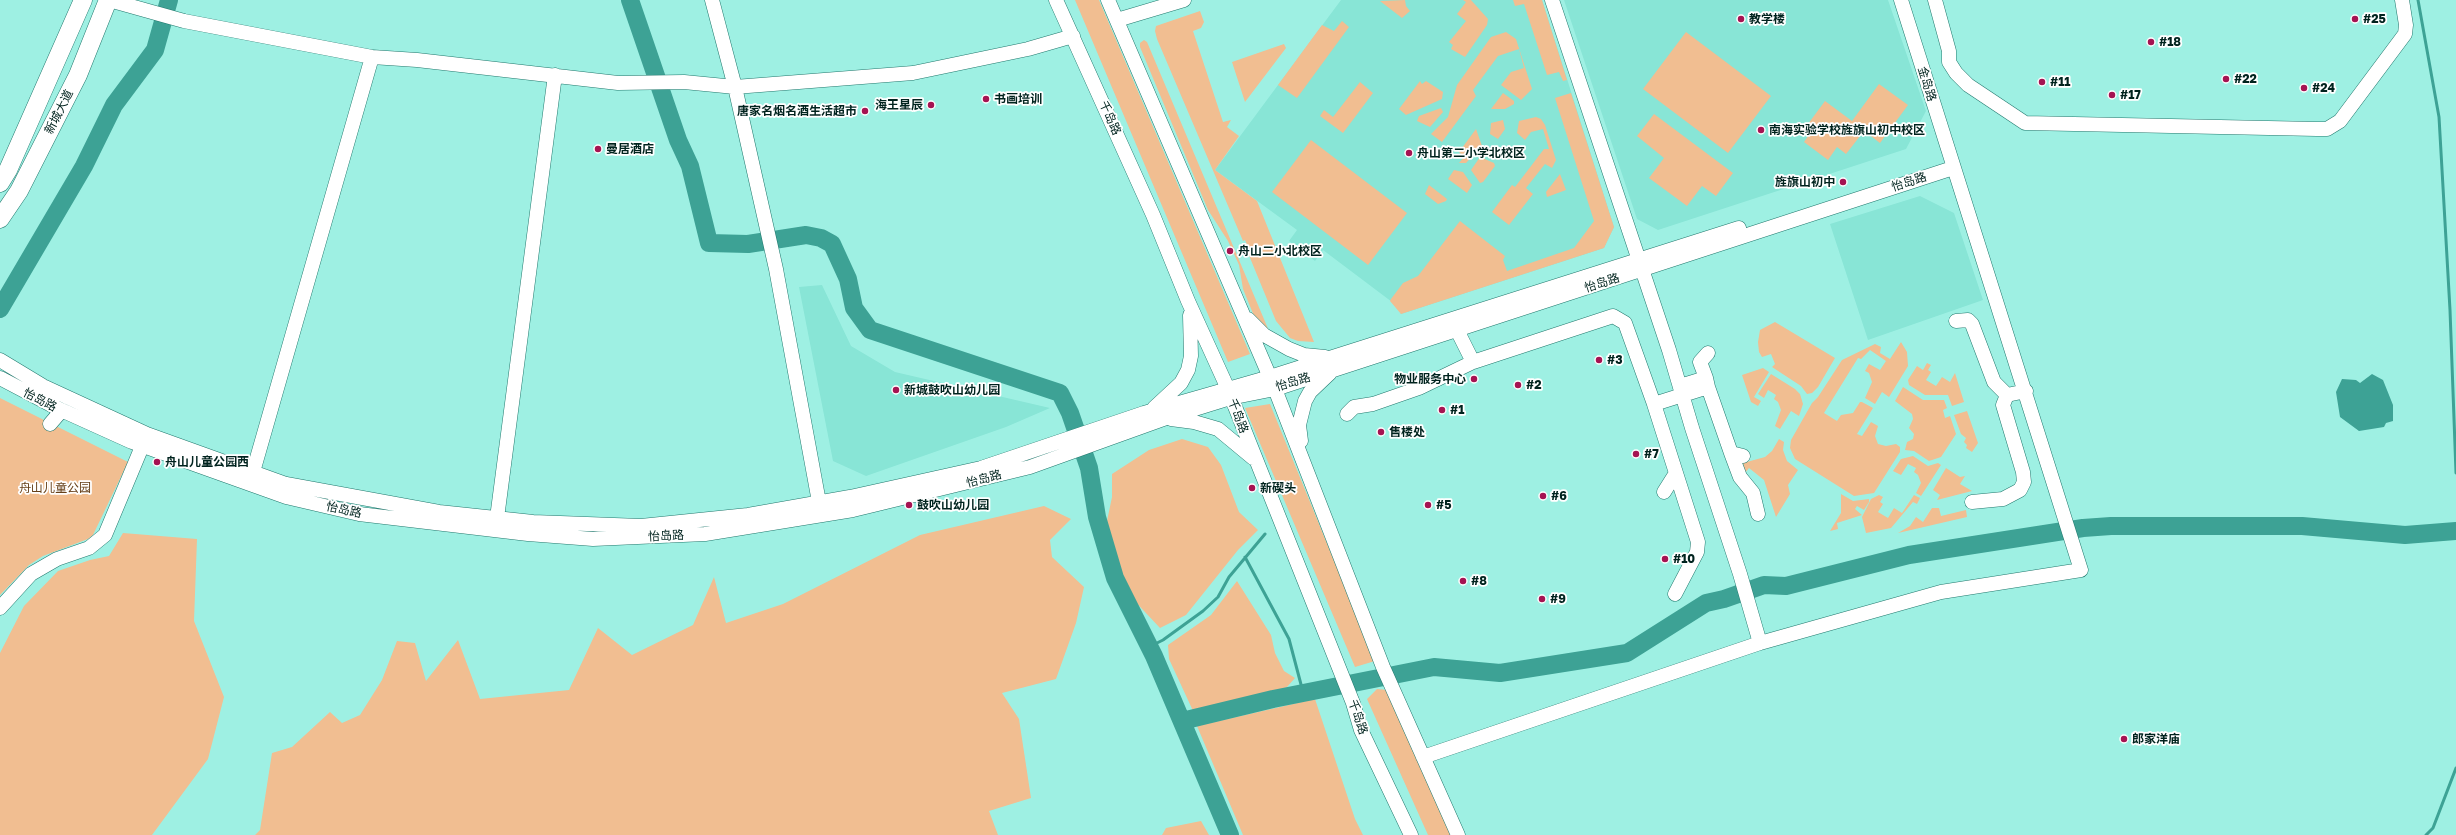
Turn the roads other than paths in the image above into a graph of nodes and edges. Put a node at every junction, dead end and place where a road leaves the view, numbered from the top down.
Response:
1 (83, 0) edge
2 (108, 0) edge
3 (712, 0) edge
4 (1056, 0) edge
5 (1108, 0) edge
6 (1184, 0) edge
7 (1552, 0) edge
8 (1902, 0) edge
9 (1935, 0) edge
10 (2402, 0) edge
11 (1117, 20) junction
12 (1073, 36) junction
13 (372, 57) junction
14 (555, 75) junction
15 (735, 87) junction
16 (1952, 164) junction
17 (0, 183) edge
18 (0, 219) edge
19 (1640, 265) junction
20 (1188, 301) junction
21 (1242, 312) junction
22 (1956, 321) dead end
23 (1457, 330) junction
24 (1708, 353) dead end
25 (0, 360) edge
26 (1473, 362) junction
27 (1334, 363) junction
28 (0, 378) edge
29 (1272, 383) junction
30 (1707, 383) junction
31 (1681, 390) junction
32 (2026, 391) junction
33 (1229, 393) junction
34 (2007, 395) junction
35 (1654, 404) junction
36 (62, 410) junction
37 (1144, 413) junction
38 (1347, 414) dead end
39 (1165, 419) junction
40 (50, 424) dead end
41 (1106, 433) junction
42 (145, 440) junction
43 (1255, 459) junction
44 (1302, 460) junction
45 (253, 472) junction
46 (1676, 473) junction
47 (1664, 492) dead end
48 (819, 502) junction
49 (1972, 502) dead end
50 (1758, 514) dead end
51 (497, 518) junction
52 (1675, 594) dead end
53 (0, 608) edge
54 (1760, 643) junction
55 (1424, 757) junction
56 (1411, 835) edge
57 (1458, 835) edge

1 - 17 main road, 新城大道
2 - 13 street
2 - 18 main road, 新城大道
3 - 15 street
4 - 12 street, 千岛路
5 - 11 street
6 - 11 street
7 - 19 street
8 - 16 street, 金岛路
9 - 10 street
11 - 21 street
12 - 15 street
12 - 20 street, 千岛路
13 - 14 street
13 - 45 street
14 - 15 street
14 - 51 street
15 - 48 street
16 - 19 street
16 - 32 street, 金岛路
19 - 23 street, 怡岛路
19 - 27 street
19 - 31 street
20 - 33 street, 千岛路
20 - 37 street
21 - 27 street
21 - 29 street
22 - 34 street
23 - 26 street
23 - 27 street, 怡岛路
24 - 30 street
25 - 42 street
26 - 35 street
26 - 38 street
27 - 29 street, 怡岛路
27 - 44 street
28 - 36 street, 怡岛路
29 - 33 street, 怡岛路
29 - 44 street
30 - 31 street
30 - 50 street
31 - 35 street
31 - 54 street
32 - 34 street
32 - 54 street, 金岛路
33 - 37 street
33 - 39 street, 怡岛路
33 - 43 street, 千岛路
34 - 49 street
35 - 46 street
36 - 40 street
36 - 42 street, 怡岛路
37 - 41 street
39 - 41 street, 怡岛路
39 - 43 street
41 - 42 street, 怡岛路
41 - 48 street
42 - 45 street
42 - 53 street
43 - 56 street, 千岛路
44 - 55 street
45 - 51 street
46 - 47 street
46 - 52 street
48 - 51 street
54 - 55 street
55 - 57 street

